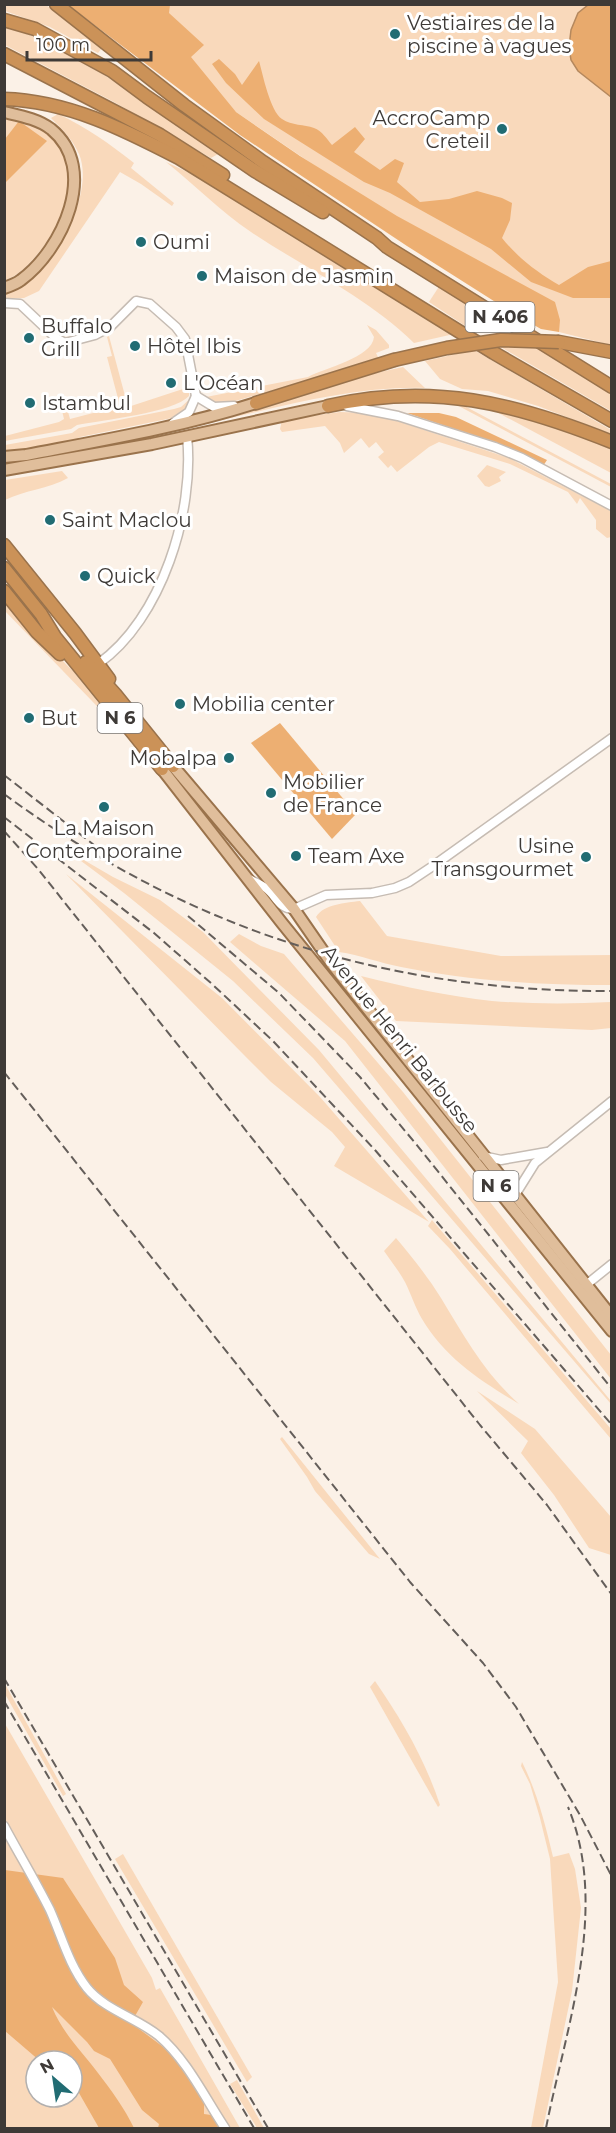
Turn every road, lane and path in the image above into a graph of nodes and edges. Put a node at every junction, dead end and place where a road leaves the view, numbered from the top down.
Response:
1 (56, 4) edge
2 (4, 20) edge
3 (4, 54) edge
4 (4, 99) edge
5 (4, 112) edge
6 (387, 247) junction
7 (4, 288) edge
8 (411, 300) junction
9 (4, 303) edge
10 (612, 352) edge
11 (612, 387) edge
12 (196, 396) junction
13 (256, 403) junction
14 (328, 406) junction
15 (612, 421) edge
16 (157, 430) junction
17 (187, 436) junction
18 (612, 442) edge
19 (4, 458) edge
20 (4, 470) edge
21 (612, 506) edge
22 (4, 545) edge
23 (4, 568) edge
24 (4, 591) edge
25 (50, 626) junction
26 (98, 664) junction
27 (78, 666) junction
28 (115, 694) junction
29 (612, 738) edge
30 (168, 767) junction
31 (248, 879) junction
32 (294, 909) junction
33 (612, 1101) edge
34 (547, 1152) junction
35 (483, 1156) junction
36 (514, 1195) junction
37 (612, 1264) edge
38 (586, 1285) junction
39 (612, 1317) edge
40 (612, 1331) edge
41 (4, 1826) edge
42 (225, 2128) edge

1 - 6 highway, N 406
2 - 6 highway
3 - 8 highway, N 406
4 - 8 highway
5 - 7 main road
6 - 11 highway, N 406
8 - 15 highway, N 406
9 - 12 street
10 - 13 highway, bridge
12 - 13 street
12 - 16 street
13 - 16 main road
14 - 17 main road
14 - 18 highway
14 - 21 street
16 - 19 main road
17 - 20 main road
17 - 26 street
22 - 26 highway
23 - 25 highway, N 6
24 - 27 highway
25 - 27 highway, N 6
25 - 28 highway, N 6
26 - 28 highway
27 - 30 highway, N 6
28 - 30 highway, N 6
29 - 32 street
30 - 31 main road, Avenue Henri Barbusse / N 6
30 - 32 main road, Avenue Henri Barbusse / N 6
31 - 32 street
31 - 40 main road, Avenue Henri Barbusse / N 6
32 - 35 main road, Avenue Henri Barbusse / N 6
33 - 34 street
34 - 35 street
34 - 36 street
35 - 36 main road, Avenue Henri Barbusse / N 6
36 - 38 main road, Avenue Henri Barbusse / N 6
37 - 38 street
38 - 39 main road, Avenue Henri Barbusse / N 6
41 - 42 street

